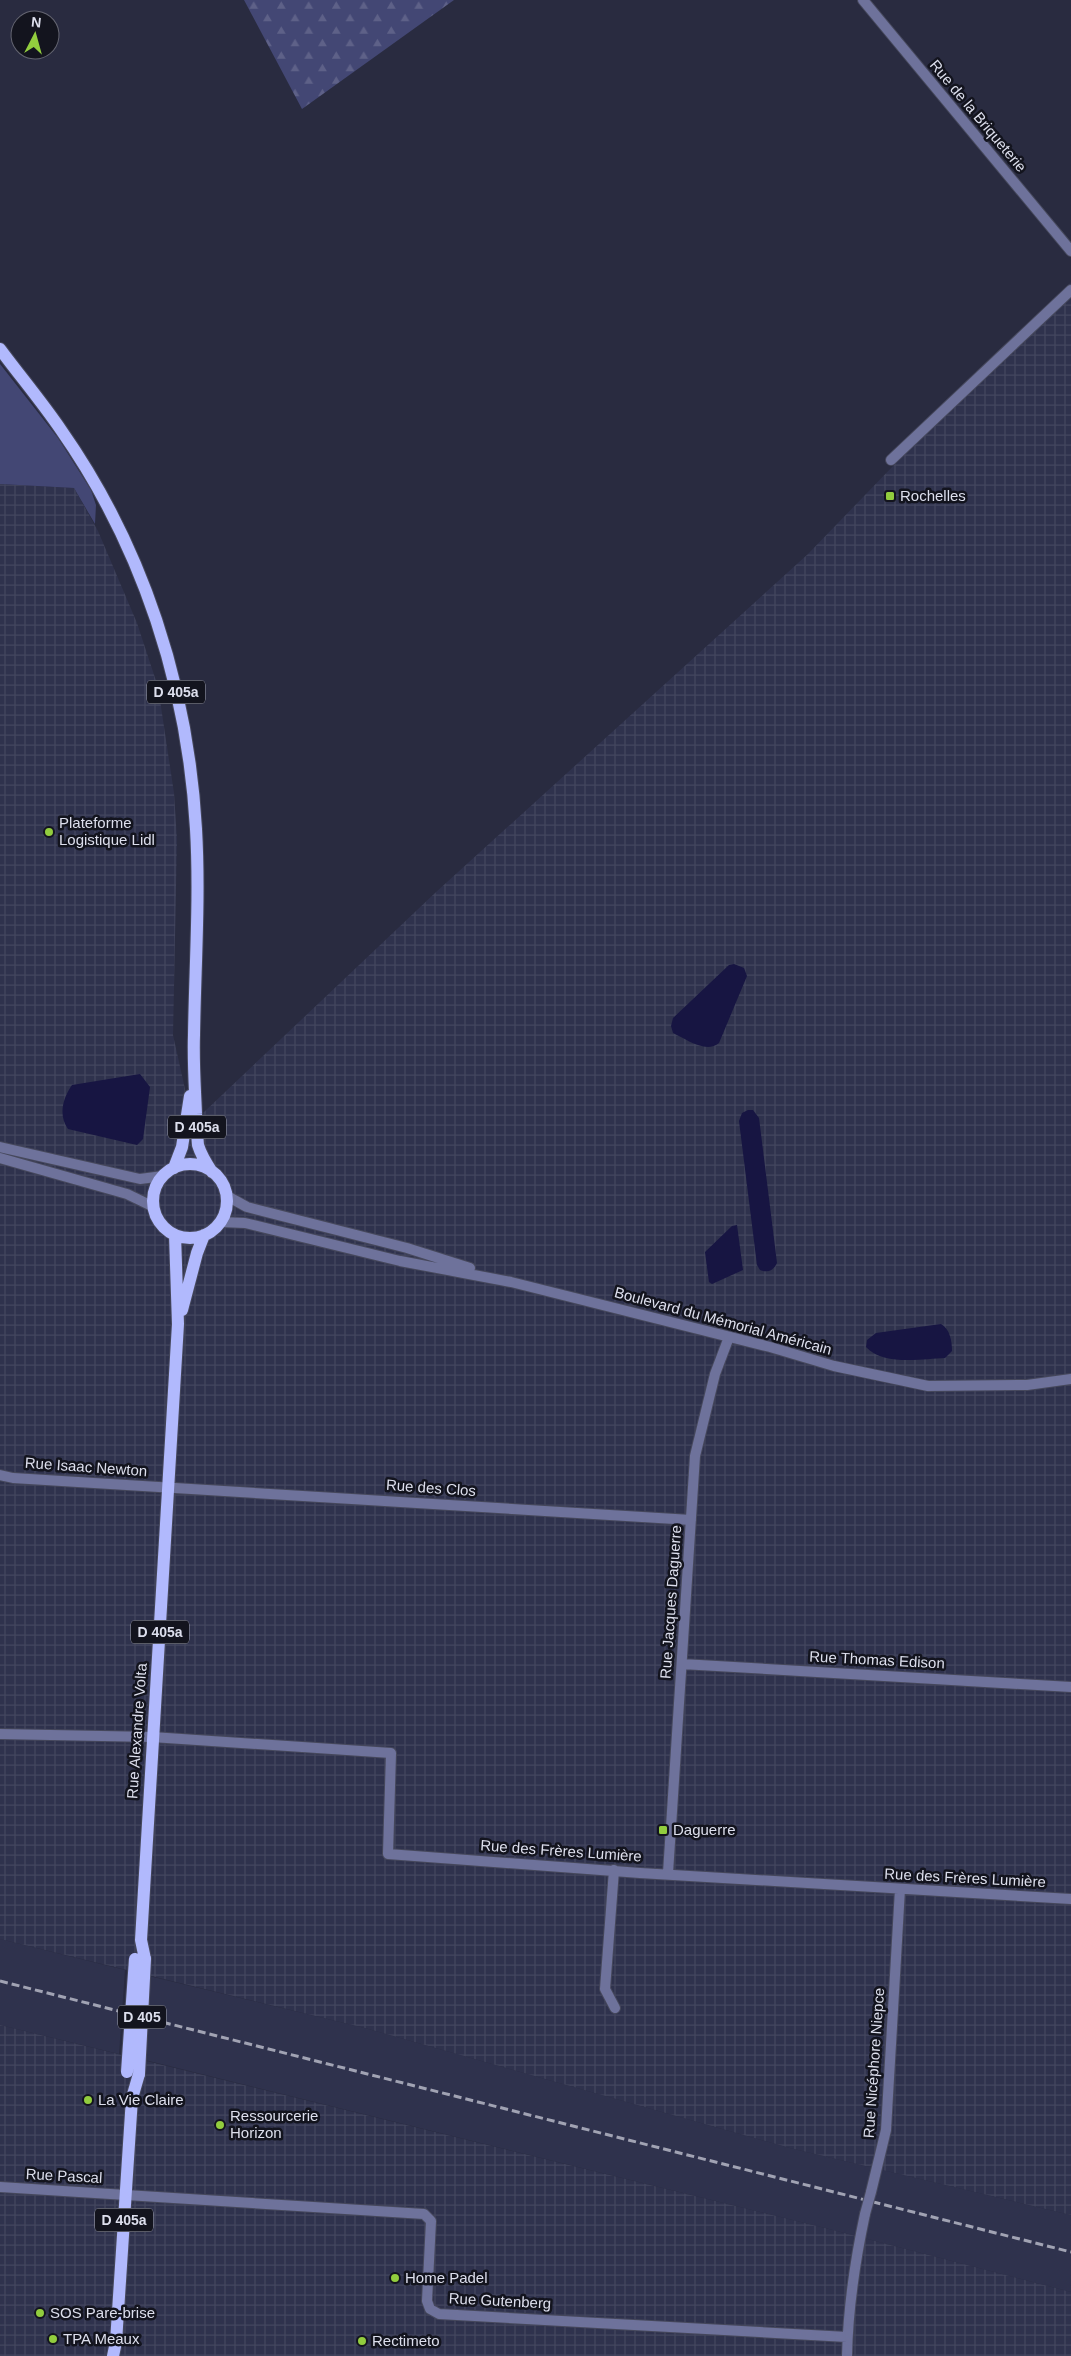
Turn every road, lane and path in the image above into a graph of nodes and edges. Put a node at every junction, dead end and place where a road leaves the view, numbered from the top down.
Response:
1 (863, 0) edge
2 (1071, 251) edge
3 (1071, 290) edge
4 (0, 349) edge
5 (891, 460) dead end
6 (193, 1079) junction
7 (0, 1147) edge
8 (0, 1158) edge
9 (174, 1168) junction
10 (212, 1172) junction
11 (163, 1176) junction
12 (227, 1196) junction
13 (154, 1207) junction
14 (220, 1222) junction
15 (175, 1235) junction
16 (204, 1236) junction
17 (511, 1282) junction
18 (178, 1324) junction
19 (729, 1337) junction
20 (1071, 1379) edge
21 (0, 1475) edge
22 (170, 1487) junction
23 (691, 1520) junction
24 (682, 1664) junction
25 (1071, 1687) edge
26 (0, 1734) edge
27 (152, 1737) junction
28 (614, 1870) junction
29 (668, 1873) junction
30 (900, 1889) junction
31 (1071, 1899) edge
32 (140, 1959) joint
33 (615, 2008) dead end
34 (133, 2073) joint
35 (0, 2188) edge
36 (126, 2195) junction
37 (847, 2337) junction
38 (116, 2342) junction
39 (113, 2356) edge
40 (118, 2356) edge
41 (846, 2356) edge

1 - 2 street, Rue de la Briqueterie
3 - 5 street
4 - 6 main road, D 405a
6 - 9 main road, D 405a
6 - 10 main road, D 405a
7 - 11 street
8 - 13 street
9 - 10 main road
9 - 11 main road
10 - 12 main road
11 - 13 main road
12 - 14 main road
12 - 17 street
13 - 15 main road
14 - 16 main road
14 - 17 street
15 - 16 main road
15 - 18 main road, Rue Alexandre Volta / D 405a
16 - 18 main road, Rue Alexandre Volta / D 405a
17 - 19 street, Boulevard du Mémorial Américain
18 - 22 main road, Rue Alexandre Volta / D 405a
19 - 20 street, Boulevard du Mémorial Américain
19 - 23 street, Rue Jacques Daguerre
21 - 22 street, Rue Isaac Newton
22 - 23 street, Rue des Clos
22 - 27 main road, Rue Alexandre Volta / D 405a
23 - 24 street, Rue Jacques Daguerre
24 - 25 street, Rue Thomas Edison
24 - 29 street, Rue Jacques Daguerre
26 - 27 street
27 - 28 street, Rue des Frères Lumière
27 - 32 main road, Rue Alexandre Volta / D 405a
28 - 29 street, Rue des Frères Lumière
28 - 33 street
29 - 30 street, Rue des Frères Lumière
30 - 31 street, Rue des Frères Lumière
30 - 37 street, Rue Nicéphore Niepce, bridge
32 - 34 main road, D 405, bridge
34 - 36 main road, D 405a
35 - 36 street, Rue Pascal
36 - 37 street, Rue Gutenberg
36 - 38 main road, D 405a
37 - 41 street, Rue Nicéphore Niepce
38 - 39 main road, D 405a
38 - 40 main road, D 405a

